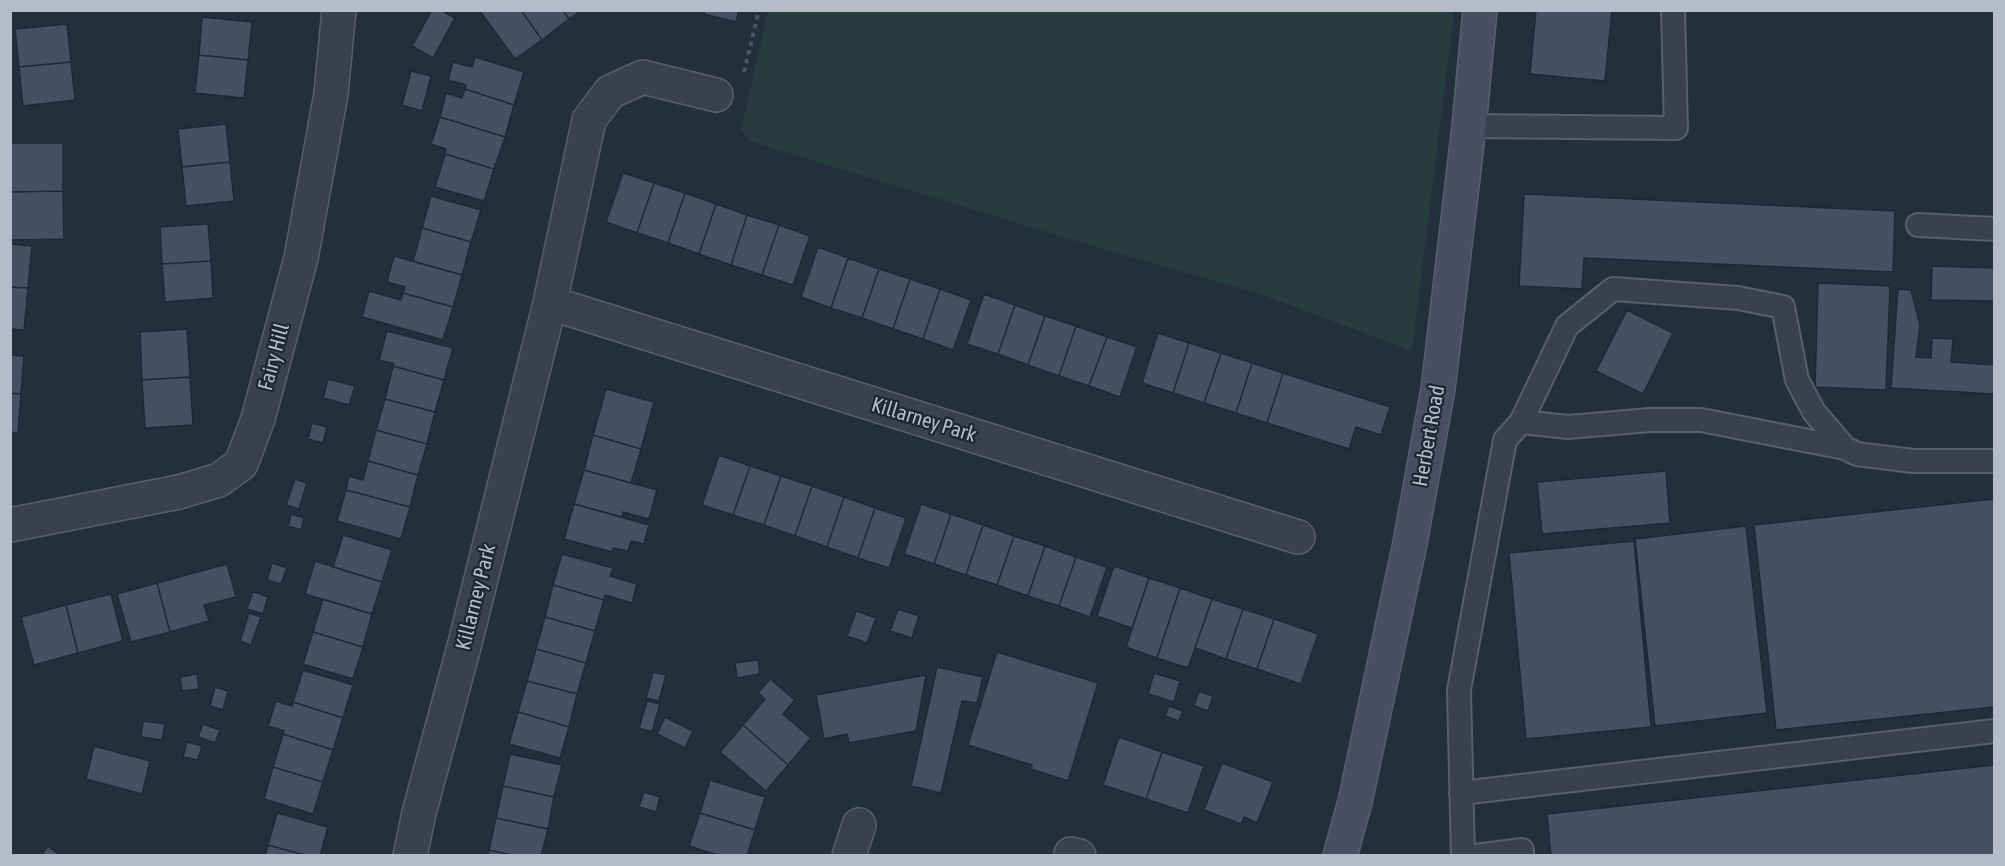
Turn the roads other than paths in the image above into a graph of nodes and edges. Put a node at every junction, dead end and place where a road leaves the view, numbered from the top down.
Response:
1 (339, 10) edge
2 (1480, 10) edge
3 (1673, 10) edge
4 (716, 95) road end
5 (1469, 126) junction
6 (1918, 225) dead end
7 (1995, 229) edge
8 (549, 303) junction
9 (1521, 422) junction
10 (1845, 448) junction
11 (1995, 461) edge
12 (10, 525) edge
13 (1298, 537) dead end
14 (1995, 731) edge
15 (1461, 793) junction
16 (858, 825) dead end
17 (410, 855) edge
18 (849, 855) edge
19 (1340, 855) edge
20 (1463, 855) edge
21 (1476, 855) edge
22 (1522, 855) edge

1 - 12 street, Fairy Hill
2 - 5 street, Herbert Road
3 - 5 lane
4 - 8 street, Killarney Park
5 - 19 street, Herbert Road
6 - 7 lane
8 - 13 street, Killarney Park
8 - 17 street, Killarney Park
9 - 10 lane
9 - 10 lane
9 - 15 lane
10 - 11 lane
14 - 15 lane
15 - 20 lane
16 - 18 street
21 - 22 lane

